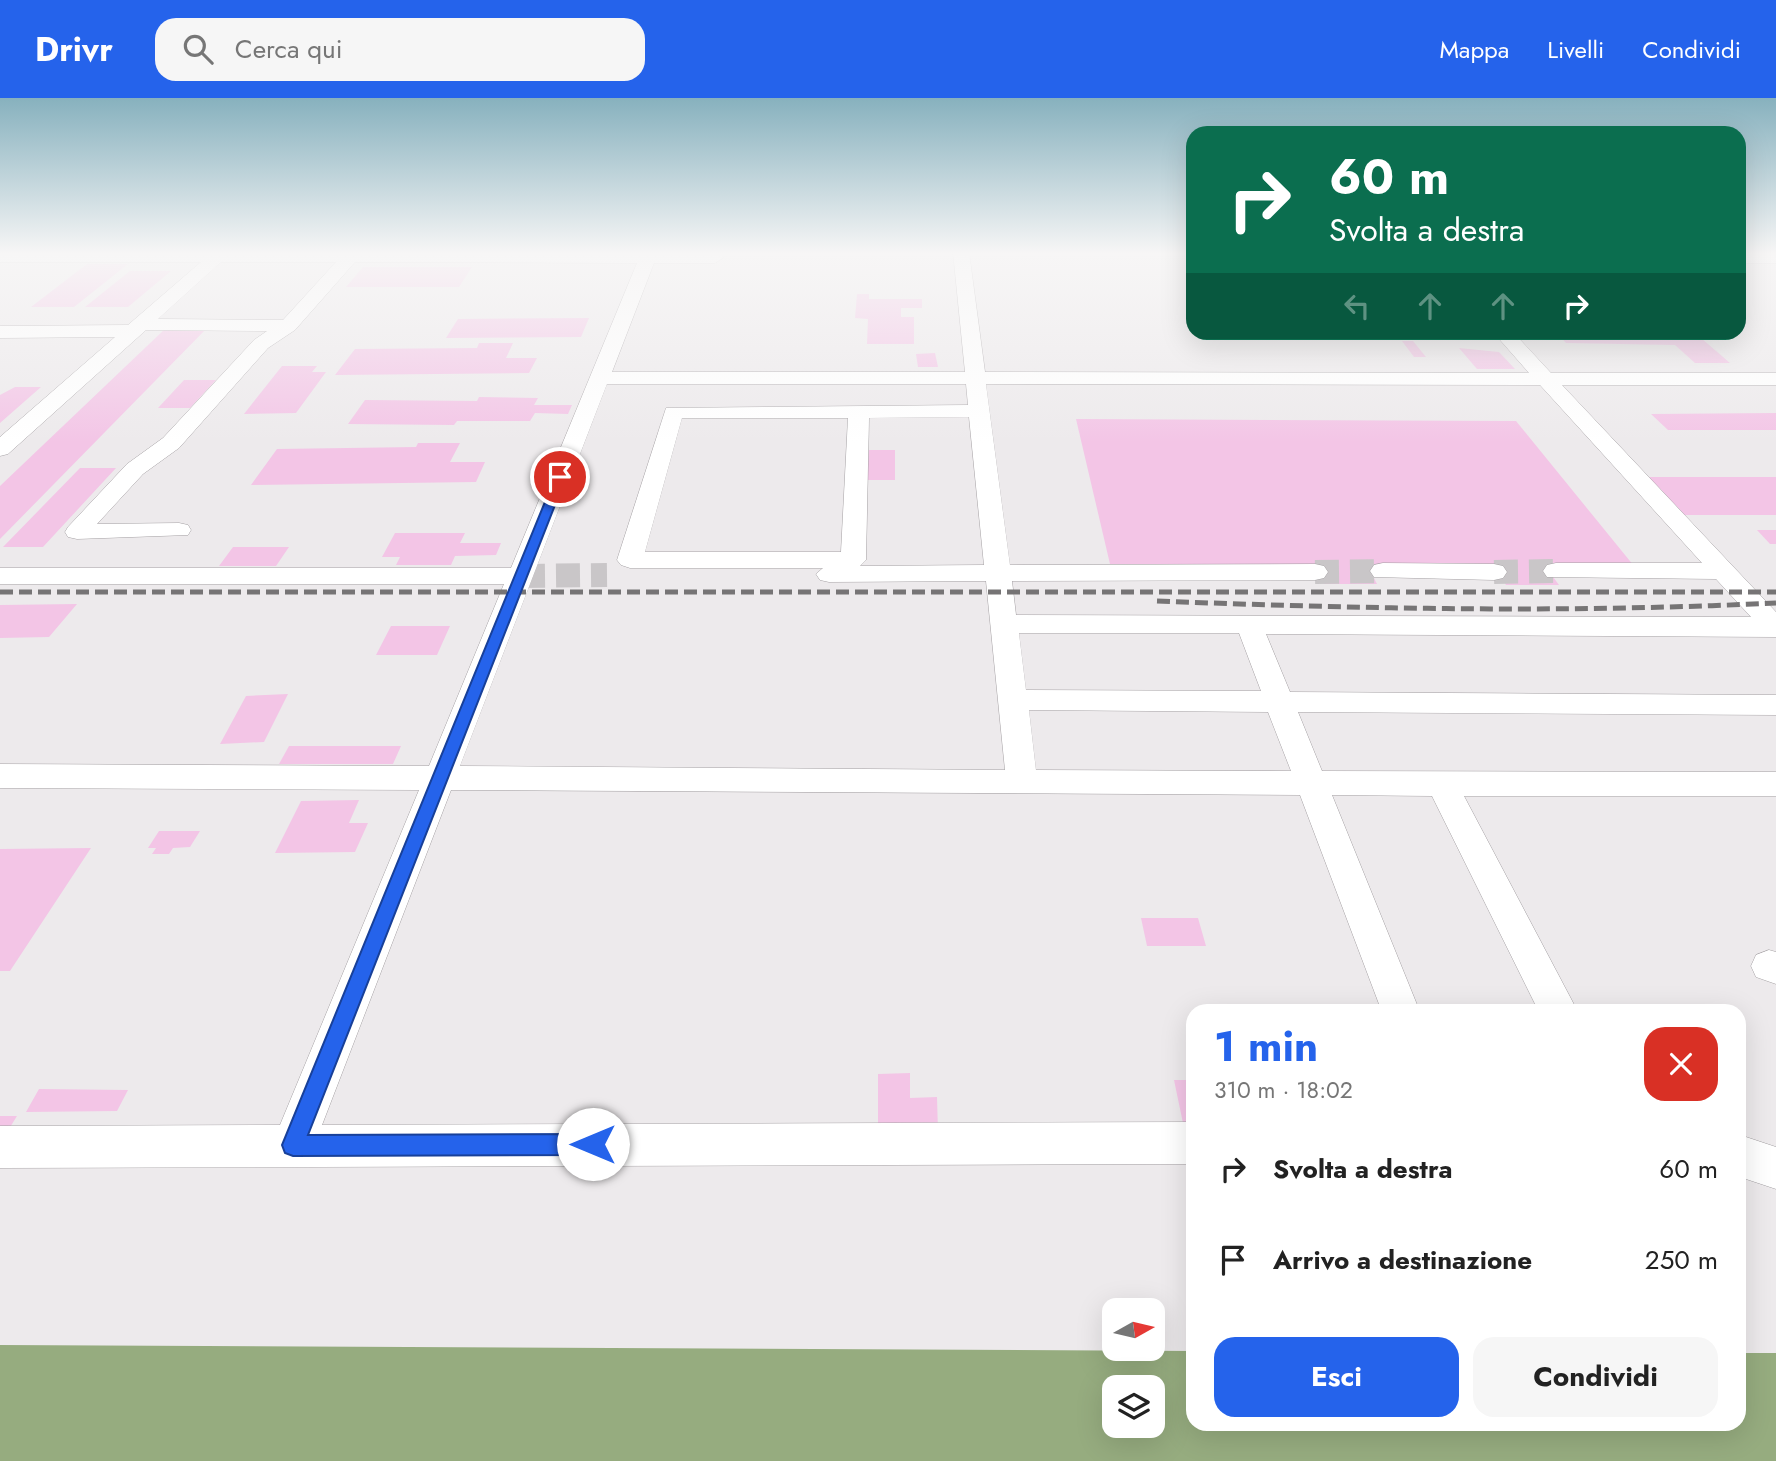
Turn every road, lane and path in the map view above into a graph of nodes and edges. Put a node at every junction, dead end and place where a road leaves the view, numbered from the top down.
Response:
1 (150, 316) edge
2 (297, 316) edge
3 (625, 316) edge
4 (968, 316) edge
5 (288, 326) junction
6 (136, 328) junction
7 (0, 332) edge
8 (1509, 340) edge
9 (600, 378) junction
10 (975, 379) junction
11 (1544, 379) junction
12 (1776, 379) edge
13 (859, 411) junction
14 (979, 411) junction
15 (0, 449) edge
16 (179, 530) dead end
17 (1383, 571) tunnel mouth
18 (1556, 571) tunnel mouth
19 (1723, 571) junction
20 (1315, 572) tunnel mouth
21 (1494, 572) tunnel mouth
22 (998, 573) junction
23 (607, 575) tunnel mouth
24 (0, 576) edge
25 (521, 576) junction
26 (1003, 624) junction
27 (1250, 625) junction
28 (1775, 627) edge
29 (1012, 700) junction
30 (1280, 702) junction
31 (1776, 705) edge
32 (0, 776) edge
33 (440, 776) junction
34 (1022, 782) junction
35 (1776, 784) edge
36 (1313, 785) junction
37 (1443, 785) junction
38 (1398, 1004) edge
39 (1555, 1004) edge
40 (1186, 1143) edge
41 (293, 1145) junction
42 (0, 1147) edge
43 (1746, 1158) edge
44 (1776, 1168) edge

1 - 6 lane
2 - 5 lane
3 - 9 lane
4 - 10 lane
5 - 6 lane
5 - 16 lane
6 - 7 lane
6 - 15 lane
8 - 11 lane
9 - 10 lane
9 - 25 lane
10 - 11 lane
10 - 14 lane
11 - 12 lane
11 - 19 lane
13 - 13 lane
13 - 14 lane
14 - 22 lane
17 - 21 lane
18 - 19 lane
19 - 28 lane
20 - 22 lane
22 - 23 lane
22 - 26 lane
24 - 25 lane
25 - 33 lane
26 - 27 lane
26 - 29 lane
27 - 28 lane
27 - 30 lane
29 - 30 lane
29 - 34 lane
30 - 31 lane
30 - 36 lane
32 - 33 lane
33 - 34 lane
33 - 41 lane
34 - 36 lane
35 - 37 lane
36 - 37 lane
36 - 38 lane
37 - 39 lane
40 - 41 lane
41 - 42 lane
43 - 44 lane

